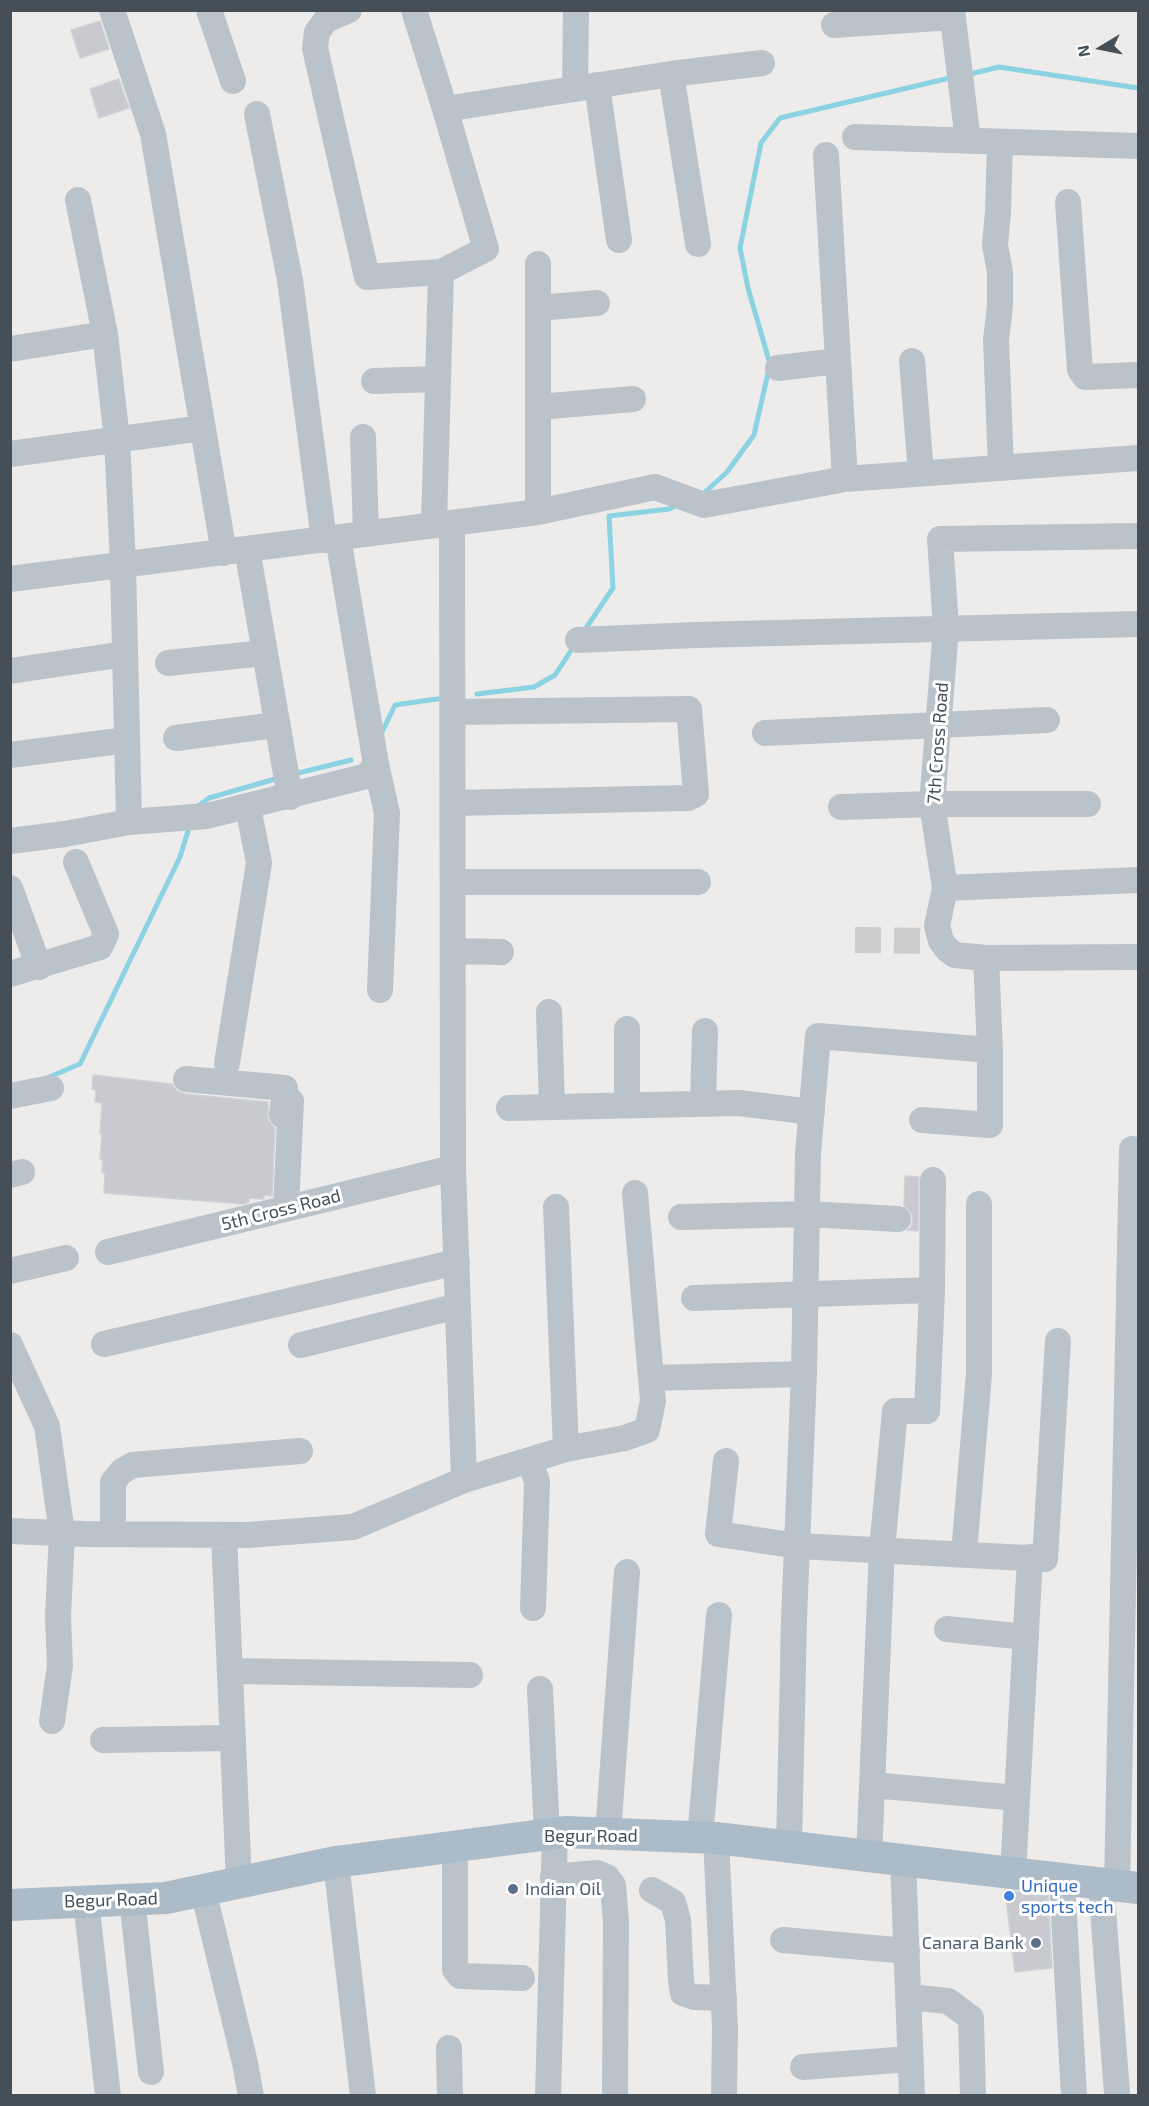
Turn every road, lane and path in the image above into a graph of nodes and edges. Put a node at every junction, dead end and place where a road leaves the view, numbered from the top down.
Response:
1 (111, 10) edge
2 (209, 10) edge
3 (414, 10) edge
4 (576, 10) edge
5 (333, 14) edge
6 (953, 14) edge
7 (834, 25) dead end
8 (762, 63) dead end
9 (671, 74) junction
10 (233, 81) dead end
11 (586, 87) junction
12 (445, 109) junction
13 (257, 114) dead end
14 (855, 137) dead end
15 (968, 141) junction
16 (1000, 142) junction
17 (1138, 146) edge
18 (826, 155) dead end
19 (78, 200) dead end
20 (1068, 202) dead end
21 (619, 240) dead end
22 (698, 244) dead end
23 (538, 264) dead end
24 (441, 272) junction
25 (597, 303) dead end
26 (538, 308) junction
27 (105, 334) junction
28 (11, 348) edge
29 (838, 361) junction
30 (912, 361) dead end
31 (778, 368) dead end
32 (1138, 375) edge
33 (438, 379) junction
34 (375, 381) dead end
35 (633, 399) dead end
36 (538, 407) junction
37 (203, 428) junction
38 (363, 437) dead end
39 (117, 439) junction
40 (10, 454) edge
41 (1138, 458) edge
42 (1001, 467) junction
43 (921, 473) junction
44 (845, 479) junction
45 (538, 512) junction
46 (443, 524) junction
47 (366, 534) junction
48 (1138, 536) edge
49 (331, 539) junction
50 (236, 551) junction
51 (123, 564) junction
52 (10, 579) edge
53 (1138, 624) edge
54 (946, 627) junction
55 (578, 640) dead end
56 (264, 653) junction
57 (125, 654) junction
58 (168, 663) dead end
59 (10, 671) edge
60 (453, 712) junction
61 (1047, 720) dead end
62 (938, 724) junction
63 (276, 725) junction
64 (765, 732) dead end
65 (176, 738) dead end
66 (127, 740) junction
67 (10, 755) edge
68 (376, 764) junction
69 (290, 797) junction
70 (453, 803) junction
71 (932, 804) junction
72 (1088, 804) dead end
73 (248, 807) junction
74 (841, 807) dead end
75 (129, 822) junction
76 (10, 841) edge
77 (76, 862) dead end
78 (1138, 880) edge
79 (453, 882) junction
80 (698, 882) dead end
81 (10, 888) edge
82 (945, 888) junction
83 (453, 951) junction
84 (501, 952) dead end
85 (1138, 957) edge
86 (986, 958) junction
87 (39, 967) junction
88 (10, 974) edge
89 (380, 990) dead end
90 (549, 1012) dead end
91 (627, 1029) dead end
92 (705, 1031) dead end
93 (990, 1050) junction
94 (227, 1063) dead end
95 (186, 1079) dead end
96 (51, 1088) dead end
97 (291, 1089) dead end
98 (10, 1096) edge
99 (703, 1103) junction
100 (627, 1105) junction
101 (552, 1107) junction
102 (508, 1108) dead end
103 (812, 1112) junction
104 (286, 1116) junction
105 (922, 1120) dead end
106 (1131, 1149) dead end
107 (453, 1168) junction
108 (933, 1180) dead end
109 (636, 1193) dead end
110 (979, 1204) dead end
111 (556, 1207) dead end
112 (286, 1209) junction
113 (807, 1214) junction
114 (681, 1217) dead end
115 (898, 1220) dead end
116 (108, 1252) dead end
117 (66, 1258) dead end
118 (457, 1262) junction
119 (10, 1271) edge
120 (932, 1290) junction
121 (804, 1293) junction
122 (694, 1298) dead end
123 (458, 1306) junction
124 (1058, 1341) dead end
125 (104, 1344) dead end
126 (10, 1345) edge
127 (301, 1345) dead end
128 (804, 1374) junction
129 (652, 1377) junction
130 (566, 1449) junction
131 (300, 1451) dead end
132 (530, 1460) junction
133 (726, 1461) dead end
134 (464, 1480) junction
135 (10, 1531) edge
136 (62, 1533) junction
137 (113, 1534) junction
138 (225, 1534) junction
139 (798, 1546) junction
140 (882, 1549) junction
141 (964, 1553) junction
142 (1030, 1557) junction
143 (627, 1572) dead end
144 (533, 1608) dead end
145 (719, 1615) dead end
146 (947, 1629) dead end
147 (1026, 1636) junction
148 (230, 1671) junction
149 (470, 1675) dead end
150 (540, 1689) dead end
151 (52, 1721) dead end
152 (233, 1738) junction
153 (104, 1740) dead end
154 (872, 1785) junction
155 (1017, 1797) junction
156 (556, 1833) junction
157 (608, 1834) junction
158 (708, 1838) junction
159 (455, 1847) junction
160 (789, 1847) junction
161 (869, 1857) junction
162 (903, 1861) junction
163 (336, 1862) junction
164 (1013, 1874) junction
165 (561, 1876) junction
166 (1062, 1880) junction
167 (239, 1882) junction
168 (1119, 1886) edge
169 (203, 1890) junction
170 (652, 1890) dead end
171 (132, 1899) junction
172 (87, 1901) junction
173 (10, 1905) edge
174 (783, 1940) dead end
175 (907, 1951) junction
176 (522, 1978) dead end
177 (909, 1997) junction
178 (724, 1998) junction
179 (449, 2048) dead end
180 (910, 2059) junction
181 (803, 2067) dead end
182 (151, 2072) dead end
183 (1117, 2092) dead end
184 (108, 2096) edge
185 (250, 2096) edge
186 (363, 2096) edge
187 (450, 2096) edge
188 (548, 2096) edge
189 (615, 2096) edge
190 (724, 2096) edge
191 (912, 2096) edge
192 (973, 2096) edge
193 (1074, 2096) edge

1 - 37 street
2 - 10 street
3 - 12 street
4 - 11 street
5 - 24 street
6 - 7 street
6 - 15 street
8 - 9 street
9 - 11 street
9 - 22 street
11 - 12 street
11 - 21 street
12 - 24 street
13 - 49 street
14 - 15 street
15 - 16 street
16 - 17 street
16 - 42 street
18 - 29 street
19 - 27 street
20 - 32 street
23 - 26 street
24 - 33 street
25 - 26 street
26 - 36 street
27 - 28 street
27 - 39 street
29 - 31 street
29 - 44 street
30 - 43 street
33 - 34 street
33 - 46 street
35 - 36 street
36 - 45 street
37 - 39 street
37 - 50 street
38 - 47 street
39 - 40 street
39 - 51 street
41 - 42 street
42 - 43 street
43 - 44 street
44 - 45 street
45 - 46 street
46 - 47 street
46 - 60 street
47 - 49 street
48 - 54 street, 7th Cross Road
49 - 50 street
49 - 68 street
50 - 51 street
50 - 56 street
51 - 52 street
51 - 57 street
53 - 54 street
54 - 55 street
54 - 62 street, 7th Cross Road
56 - 58 street
56 - 63 street
57 - 59 street
57 - 66 street
60 - 70 street
60 - 70 street
61 - 62 street
62 - 64 street
62 - 71 street, 7th Cross Road
63 - 65 street
63 - 69 street
66 - 67 street
66 - 75 street
68 - 69 street
68 - 89 street
69 - 73 street
70 - 79 street
71 - 72 street
71 - 74 street
71 - 82 street, 7th Cross Road
73 - 75 street
73 - 94 street
75 - 76 street
77 - 87 street
78 - 82 street
79 - 80 street
79 - 83 street
81 - 87 street
82 - 86 street, 7th Cross Road
83 - 84 street
83 - 107 street
85 - 86 street, 7th Cross Road
86 - 93 street
87 - 88 street
90 - 101 street
91 - 100 street
92 - 99 street
93 - 103 street
93 - 105 street
95 - 104 street
96 - 98 street
97 - 104 street
99 - 100 street
99 - 103 street
100 - 101 street
101 - 102 street
103 - 113 street
104 - 112 street
106 - 168 street
107 - 112 street, 5th Cross Road
107 - 118 street
108 - 120 street
109 - 129 street
110 - 141 street
111 - 130 street
112 - 116 street, 5th Cross Road
113 - 114 street
113 - 115 street
113 - 121 street
117 - 119 street
118 - 123 street
118 - 125 street
120 - 121 street
120 - 140 street
121 - 122 street
121 - 128 street
123 - 127 street
123 - 134 street
124 - 142 street
126 - 136 street
128 - 129 street
128 - 139 street
129 - 130 street
130 - 132 street
131 - 137 street
132 - 134 street
132 - 144 street
133 - 139 street
134 - 138 street
135 - 136 street
136 - 137 street
136 - 151 street
137 - 138 street
138 - 148 street
139 - 140 street
139 - 160 street
140 - 141 street
140 - 154 street
141 - 142 street
142 - 147 street
143 - 157 street
145 - 158 street
146 - 147 street
147 - 155 street
148 - 149 street
148 - 152 street
150 - 156 street
152 - 153 street
152 - 167 street
154 - 155 street
154 - 161 street
155 - 164 street
156 - 157 main road, Begur Road
156 - 159 main road, Begur Road
156 - 165 street
157 - 158 main road, Begur Road
158 - 160 main road, Begur Road
158 - 178 street
159 - 163 main road, Begur Road
159 - 176 street
160 - 161 main road, Begur Road
161 - 162 main road, Begur Road
162 - 164 main road, Begur Road
162 - 175 street
163 - 167 main road, Begur Road
163 - 186 street
164 - 166 main road, Begur Road
165 - 188 street
165 - 189 street
166 - 168 main road, Begur Road
166 - 193 street
167 - 169 main road, Begur Road
168 - 183 street
169 - 171 main road, Begur Road
169 - 185 street
170 - 178 street
171 - 172 main road, Begur Road
171 - 182 street
172 - 173 main road, Begur Road
172 - 184 street
174 - 175 street
175 - 177 street
177 - 180 street
177 - 192 street
178 - 190 street
179 - 187 street
180 - 181 street
180 - 191 street

